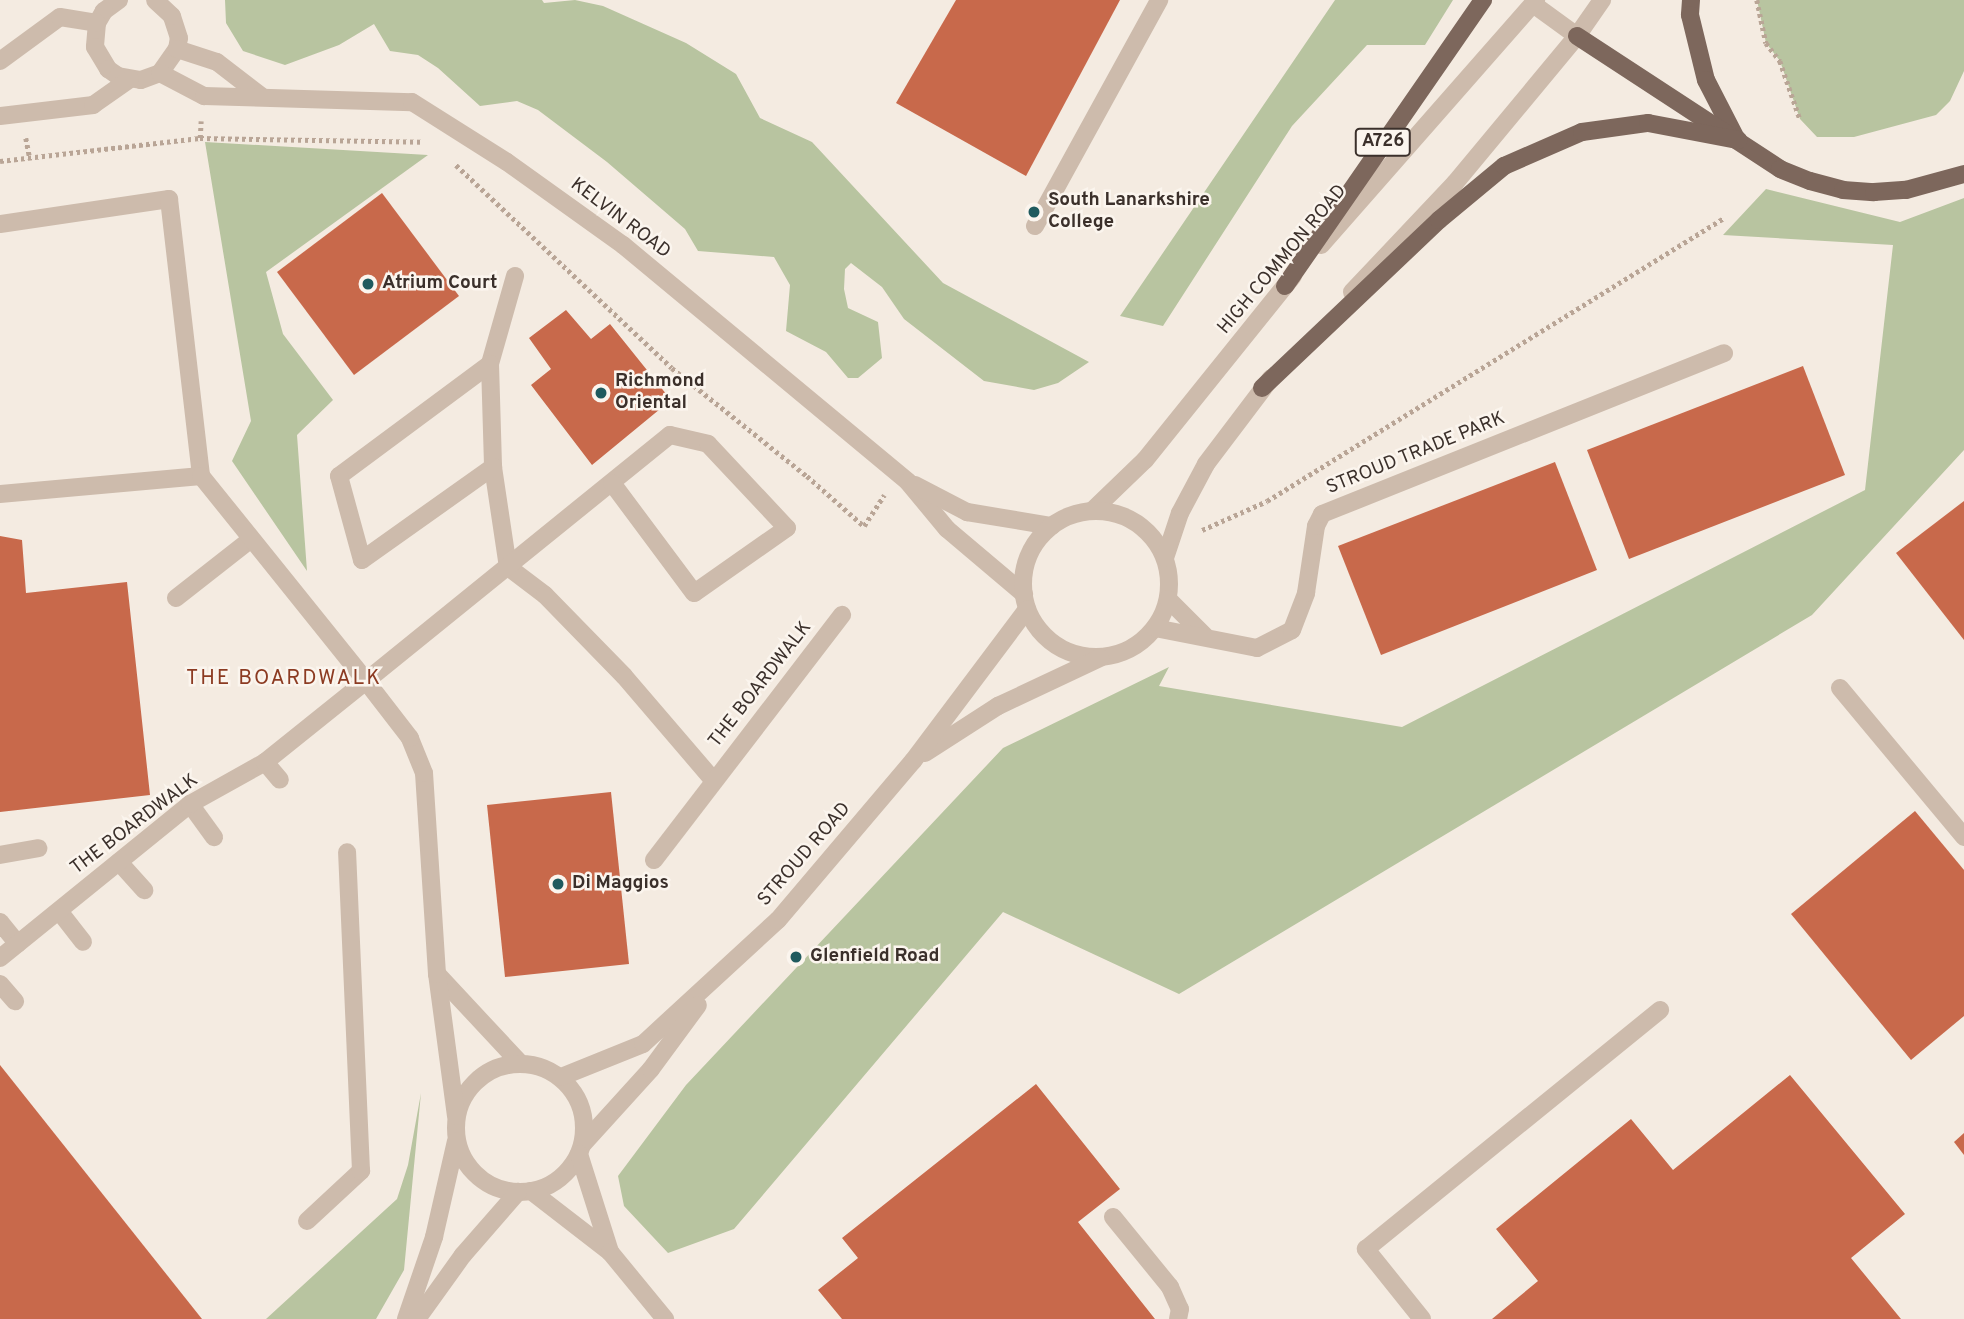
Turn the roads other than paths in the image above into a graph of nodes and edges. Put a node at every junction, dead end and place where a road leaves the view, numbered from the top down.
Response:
1 (119, 0) edge
2 (1159, 0) edge
3 (1483, 0) edge
4 (1602, 0) edge
5 (1691, 0) edge
6 (164, 2) edge
7 (1534, 2) edge
8 (97, 23) junction
9 (1577, 36) junction
10 (177, 49) junction
11 (0, 61) edge
12 (160, 73) junction
13 (130, 79) junction
14 (261, 96) junction
15 (0, 116) edge
16 (1738, 141) junction
17 (1964, 174) edge
18 (0, 224) edge
19 (1035, 226) dead end
20 (515, 276) dead end
21 (1285, 286) junction
22 (1724, 353) dead end
23 (490, 364) junction
24 (1262, 388) junction
25 (493, 467) junction
26 (201, 476) junction
27 (903, 478) junction
28 (612, 483) junction
29 (0, 494) edge
30 (1094, 510) junction
31 (1052, 526) junction
32 (250, 540) junction
33 (1168, 551) junction
34 (508, 566) junction
35 (176, 598) dead end
36 (1168, 600) junction
37 (1026, 602) junction
38 (842, 615) dead end
39 (1155, 628) junction
40 (1205, 636) junction
41 (1102, 657) junction
42 (366, 681) junction
43 (1840, 688) dead end
44 (913, 761) junction
45 (265, 762) junction
46 (280, 780) dead end
47 (714, 781) junction
48 (190, 804) junction
49 (214, 837) dead end
50 (1964, 837) edge
51 (38, 848) dead end
52 (348, 852) dead end
53 (0, 855) edge
54 (654, 860) dead end
55 (119, 862) junction
56 (144, 890) dead end
57 (59, 911) junction
58 (0, 922) edge
59 (83, 942) dead end
60 (18, 944) junction
61 (0, 958) edge
62 (723, 972) junction
63 (437, 974) junction
64 (0, 984) edge
65 (15, 1002) dead end
66 (1660, 1010) dead end
67 (520, 1063) junction
68 (561, 1077) junction
69 (456, 1116) junction
70 (456, 1141) junction
71 (581, 1149) junction
72 (525, 1192) junction
73 (1113, 1217) dead end
74 (307, 1221) dead end
75 (610, 1252) junction
76 (406, 1319) edge
77 (417, 1319) edge
78 (665, 1319) edge
79 (1178, 1319) edge
80 (1422, 1319) edge

1 - 8 street
2 - 19 street
3 - 21 main road, A726
4 - 9 street
5 - 16 main road
6 - 10 street
7 - 9 street, HIGH COMMON ROAD
7 - 21 street, HIGH COMMON ROAD
8 - 11 street
8 - 13 street
9 - 16 main road
9 - 24 street
10 - 12 street
10 - 14 street
12 - 13 street
12 - 14 street, KELVIN ROAD
13 - 15 street
14 - 27 street, KELVIN ROAD
16 - 17 main road
16 - 24 main road
18 - 26 street
20 - 23 street
21 - 30 street, HIGH COMMON ROAD
22 - 40 street, STROUD TRADE PARK
23 - 25 street
23 - 25 street
24 - 33 street
25 - 34 street
26 - 29 street
26 - 32 street
27 - 31 street, KELVIN ROAD
27 - 37 street, KELVIN ROAD
28 - 28 street, THE BOARDWALK
28 - 34 street, THE BOARDWALK
30 - 31 street
30 - 33 street
31 - 37 street
32 - 35 street
32 - 42 street
33 - 36 street
34 - 42 street, THE BOARDWALK
34 - 47 street, THE BOARDWALK
36 - 39 street
36 - 40 street
37 - 41 street
37 - 44 street, STROUD ROAD
38 - 47 street, THE BOARDWALK
39 - 40 street
39 - 41 street
41 - 44 street, STROUD ROAD
42 - 45 street, THE BOARDWALK
42 - 63 street
43 - 50 street
44 - 62 street, STROUD ROAD
45 - 46 street
45 - 48 street, THE BOARDWALK
47 - 54 street, THE BOARDWALK
48 - 49 street
48 - 55 street, THE BOARDWALK
51 - 53 street
52 - 74 street
55 - 56 street
55 - 57 street, THE BOARDWALK
57 - 59 street
57 - 60 street, THE BOARDWALK
58 - 60 street
60 - 61 street, THE BOARDWALK
62 - 68 street, STROUD ROAD
62 - 71 street, STROUD ROAD
63 - 67 street
63 - 69 street
64 - 65 street
66 - 80 street
67 - 68 street
67 - 69 street
68 - 71 street
69 - 70 street
70 - 72 street
70 - 76 street
71 - 72 street
71 - 75 street
72 - 75 street
72 - 77 street
73 - 79 street
75 - 78 street

